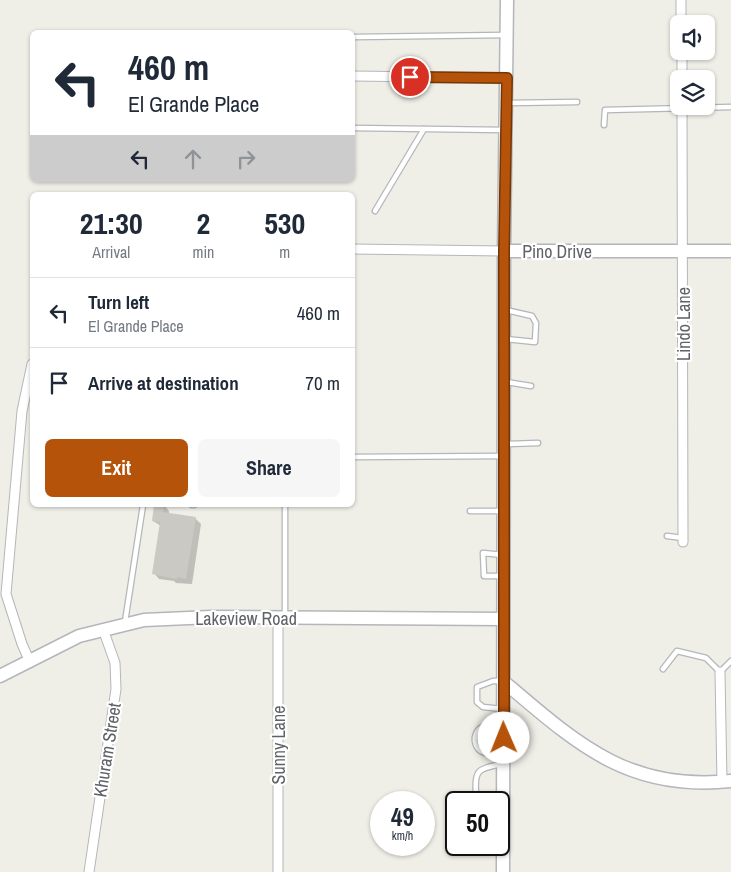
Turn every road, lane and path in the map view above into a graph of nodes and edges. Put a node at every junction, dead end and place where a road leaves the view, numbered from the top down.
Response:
1 (507, 0) edge
2 (681, 0) edge
3 (681, 15) edge
4 (507, 35) junction
5 (355, 37) dead end
6 (355, 76) edge
7 (507, 78) junction
8 (577, 102) dead end
9 (506, 103) junction
10 (670, 107) edge
11 (715, 108) edge
12 (731, 108) edge
13 (682, 115) edge
14 (604, 125) dead end
15 (355, 128) edge
16 (424, 129) junction
17 (506, 130) junction
18 (375, 210) dead end
19 (355, 249) edge
20 (504, 251) junction
21 (731, 251) edge
22 (682, 252) junction
23 (504, 310) junction
24 (504, 339) junction
25 (30, 373) edge
26 (504, 382) junction
27 (531, 386) dead end
28 (538, 443) dead end
29 (504, 450) junction
30 (355, 457) edge
31 (143, 507) edge
32 (285, 507) edge
33 (470, 511) dead end
34 (504, 511) junction
35 (667, 536) dead end
36 (683, 540) joint
37 (504, 555) junction
38 (504, 576) junction
39 (3, 594) edge
40 (282, 618) junction
41 (503, 619) junction
42 (125, 624) junction
43 (103, 630) junction
44 (731, 661) edge
45 (30, 662) junction
46 (663, 668) dead end
47 (720, 672) junction
48 (0, 676) edge
49 (503, 681) junction
50 (503, 709) junction
51 (504, 724) junction
52 (504, 758) junction
53 (726, 782) edge
54 (476, 791) edge
55 (504, 791) edge
56 (502, 856) edge
57 (89, 872) edge
58 (278, 872) edge
59 (503, 872) edge

1 - 4 street
2 - 3 street
4 - 5 lane
4 - 7 street
6 - 7 street
7 - 9 street
8 - 9 lane
9 - 17 street
10 - 14 lane
11 - 12 lane
13 - 22 street, Lindo Lane
15 - 16 lane
16 - 17 lane
16 - 18 lane
17 - 20 street
19 - 20 street, Pino Drive
20 - 22 street, Pino Drive
20 - 23 street
21 - 22 street, Pino Drive
22 - 36 street, Lindo Lane
23 - 24 street
23 - 24 lane
24 - 26 street
25 - 39 street
26 - 27 lane
26 - 29 street
28 - 29 lane
29 - 30 lane
29 - 34 street
31 - 42 lane
32 - 40 lane
33 - 34 lane
34 - 37 street
35 - 36 lane
37 - 38 street
37 - 38 lane
38 - 41 street
39 - 45 street
40 - 41 street, Lakeview Road
40 - 42 street, Lakeview Road
40 - 58 street, Sunny Lane
41 - 49 street
42 - 43 street, Lakeview Road
43 - 45 street, Lakeview Road
43 - 57 street, Khuram Street
44 - 47 lane
45 - 48 street, Lakeview Road
46 - 47 lane
47 - 53 street
49 - 50 street
49 - 50 lane
49 - 53 street
50 - 51 street
51 - 52 street
51 - 52 lane
52 - 54 lane
52 - 55 street
56 - 59 street

